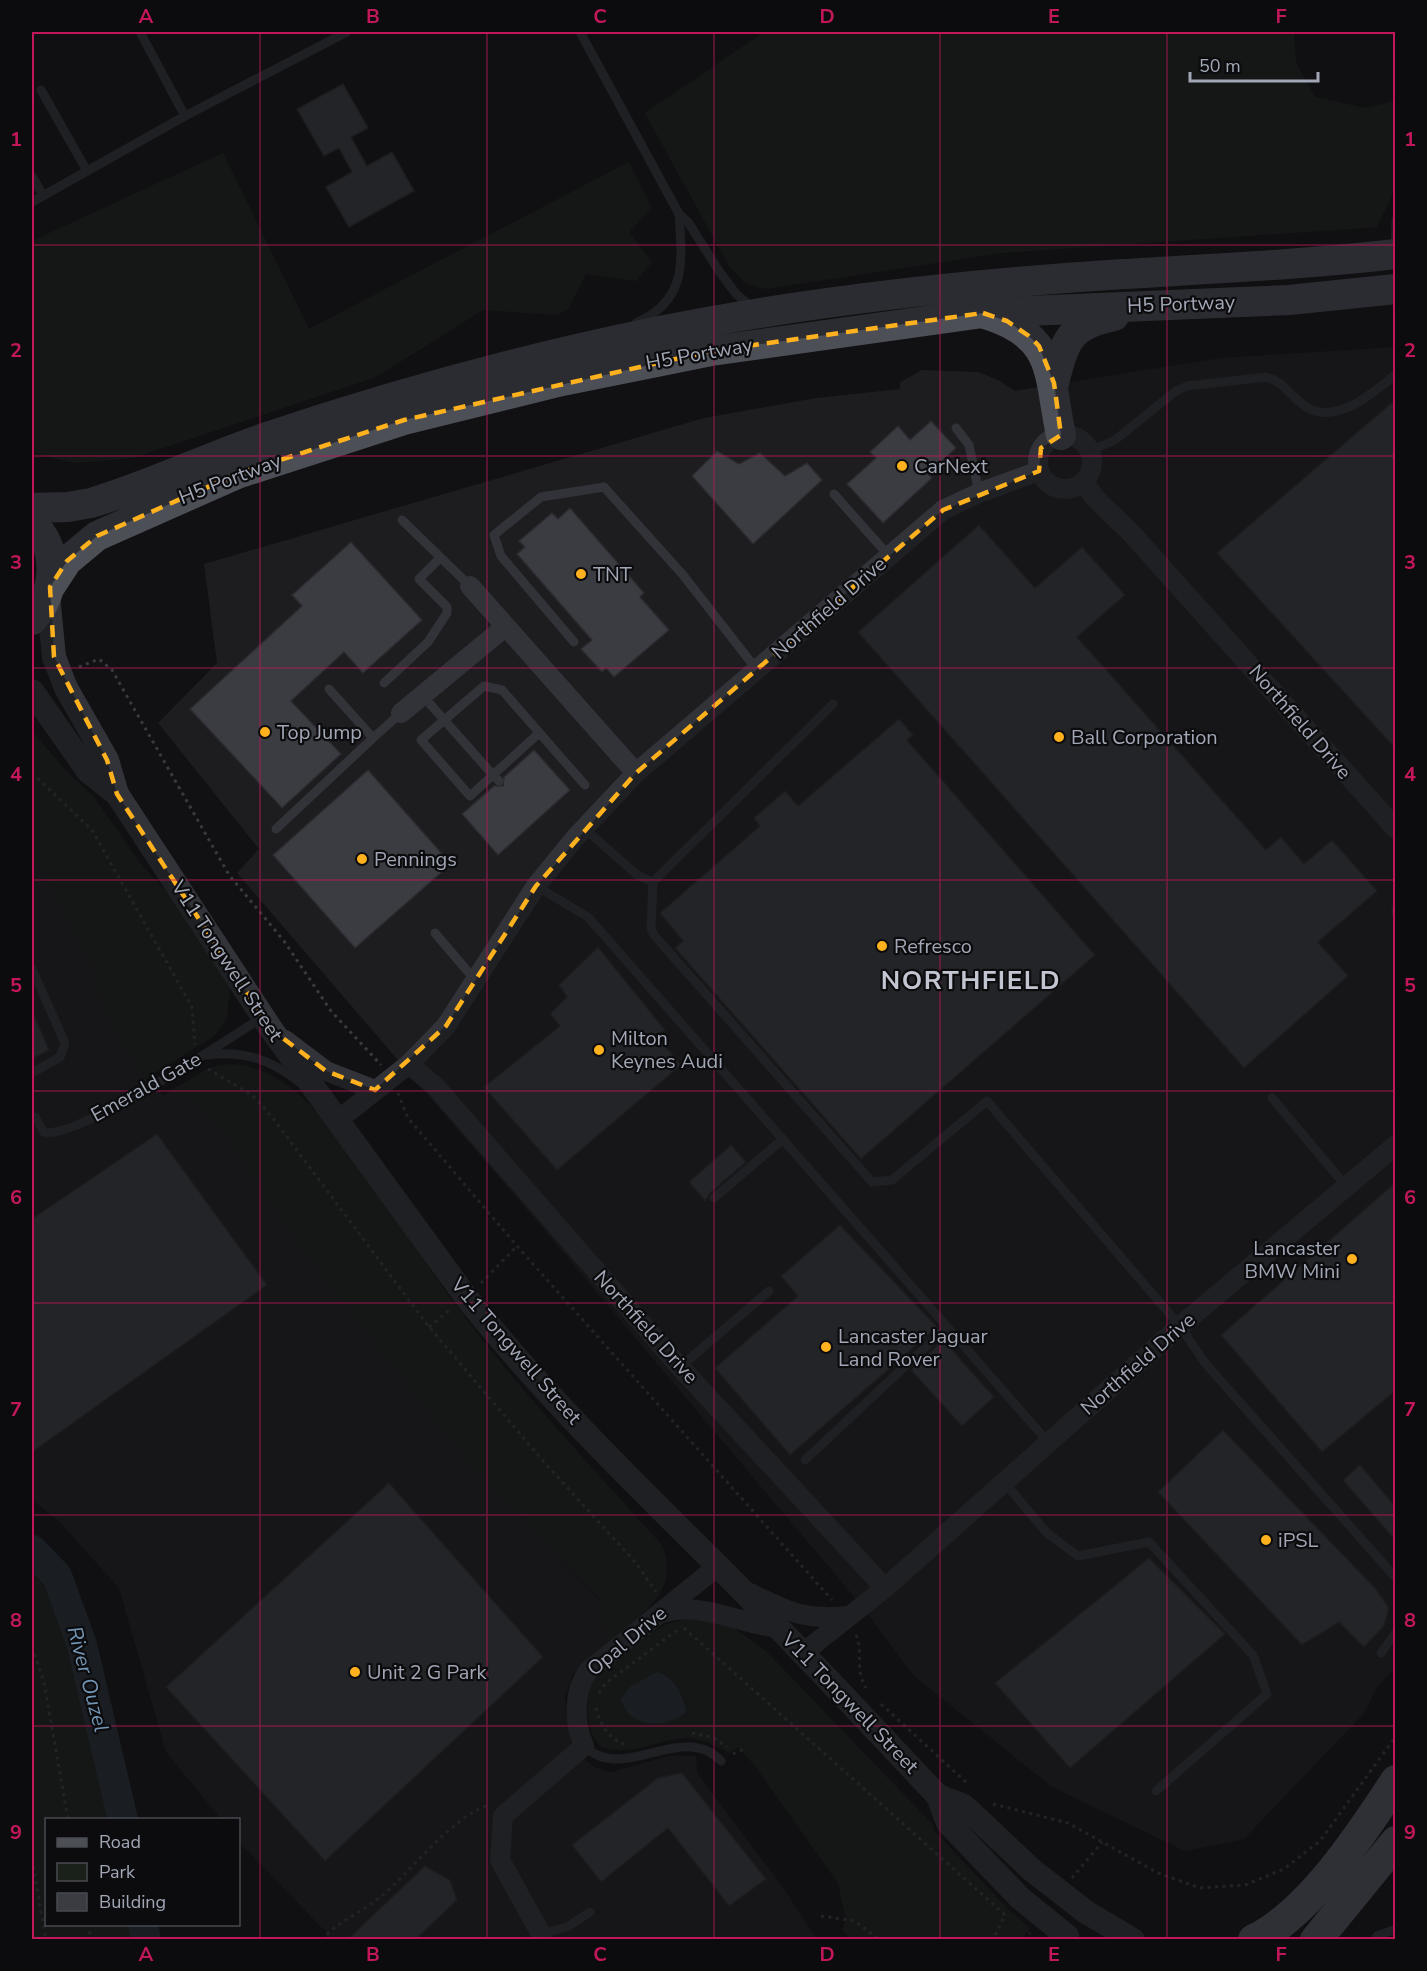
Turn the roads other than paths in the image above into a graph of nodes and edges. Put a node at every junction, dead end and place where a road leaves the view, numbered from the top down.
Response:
1 (140, 32) edge
2 (347, 32) edge
3 (580, 32) edge
4 (41, 90) dead end
5 (185, 116) junction
6 (87, 171) junction
7 (32, 176) edge
8 (43, 196) junction
9 (32, 202) edge
10 (679, 214) junction
11 (1395, 220) edge
12 (1395, 253) edge
13 (1395, 289) edge
14 (1165, 305) junction
15 (983, 313) junction
16 (760, 314) junction
17 (594, 345) junction
18 (1395, 374) edge
19 (1054, 383) junction
20 (956, 428) dead end
21 (1061, 435) junction
22 (1090, 451) junction
23 (1039, 471) junction
24 (1084, 482) junction
25 (979, 493) junction
26 (834, 494) dead end
27 (32, 508) edge
28 (402, 520) dead end
29 (32, 523) edge
30 (889, 556) junction
31 (440, 558) junction
32 (470, 586) joint
33 (49, 591) junction
34 (32, 620) edge
35 (505, 627) junction
36 (574, 642) dead end
37 (757, 670) junction
38 (384, 683) dead end
39 (329, 689) dead end
40 (422, 695) junction
41 (36, 696) edge
42 (832, 704) dead end
43 (401, 713) joint
44 (444, 720) junction
45 (539, 733) junction
46 (373, 738) junction
47 (636, 773) junction
48 (496, 778) junction
49 (585, 785) dead end
50 (117, 794) junction
51 (475, 795) junction
52 (471, 806) dead end
53 (584, 828) junction
54 (276, 829) dead end
55 (1395, 829) edge
56 (653, 882) junction
57 (536, 886) junction
58 (435, 933) dead end
59 (32, 969) edge
60 (475, 980) junction
61 (267, 1023) junction
62 (201, 1057) junction
63 (409, 1064) junction
64 (32, 1073) edge
65 (375, 1090) junction
66 (1272, 1098) dead end
67 (321, 1101) junction
68 (33, 1114) edge
69 (337, 1121) junction
70 (783, 1139) junction
71 (1395, 1145) edge
72 (1345, 1185) junction
73 (714, 1198) dead end
74 (769, 1291) dead end
75 (1180, 1326) junction
76 (947, 1327) junction
77 (680, 1367) junction
78 (1048, 1442) junction
79 (806, 1460) dead end
80 (1004, 1482) junction
81 (718, 1566) junction
82 (1395, 1578) edge
83 (737, 1587) junction
84 (885, 1588) junction
85 (669, 1615) junction
86 (847, 1616) junction
87 (779, 1628) junction
88 (1395, 1632) edge
89 (803, 1653) junction
90 (1381, 1653) dead end
91 (584, 1746) junction
92 (721, 1761) dead end
93 (1395, 1781) edge
94 (1156, 1791) dead end
95 (938, 1796) junction
96 (1395, 1842) edge
97 (1385, 1864) edge
98 (590, 1912) dead end
99 (1395, 1929) edge
100 (541, 1937) edge
101 (1069, 1938) edge
102 (1133, 1940) edge
103 (1254, 1940) edge
104 (1316, 1940) edge
105 (1375, 1940) edge

1 - 5 lane
2 - 5 lane
3 - 10 lane
4 - 6 lane
5 - 6 lane
6 - 8 lane
7 - 8 lane
8 - 9 lane
10 - 16 lane
10 - 17 lane
11 - 12 lane
12 - 16 main road, H5 Portway
13 - 14 main road, H5 Portway
14 - 15 main road, H5 Portway
14 - 19 main road
15 - 19 main road
15 - 33 main road, H5 Portway
16 - 17 main road, H5 Portway
17 - 27 main road, H5 Portway
18 - 22 lane
19 - 21 main road
20 - 25 lane
21 - 22 street
21 - 23 street
22 - 24 street
23 - 24 street
23 - 25 street, Northfield Drive
24 - 55 street, Northfield Drive
25 - 30 street, Northfield Drive
26 - 30 lane
28 - 31 lane
29 - 33 main road
30 - 37 street, Northfield Drive
31 - 32 lane
31 - 38 lane
32 - 35 street
33 - 34 main road, H5 Portway
33 - 50 street, V11 Tongwell Street
35 - 40 street
35 - 47 street
36 - 37 lane
37 - 47 street, Northfield Drive
39 - 46 lane
40 - 43 street
40 - 44 lane
41 - 50 street, V11 Tongwell Street
42 - 56 lane
43 - 46 lane
44 - 45 lane
44 - 48 lane
44 - 51 lane
45 - 48 lane
45 - 49 lane
46 - 54 lane
47 - 53 street, Northfield Drive
48 - 51 lane
50 - 61 street, V11 Tongwell Street
51 - 52 lane
53 - 56 lane
53 - 57 street, Northfield Drive
56 - 75 lane
57 - 60 street, Northfield Drive
57 - 70 lane
58 - 60 lane
59 - 64 lane
60 - 63 street, Northfield Drive
61 - 62 lane, Emerald Gate
61 - 65 street
61 - 67 street, V11 Tongwell Street
62 - 67 lane
62 - 68 lane, Emerald Gate
63 - 65 street, Northfield Drive
63 - 77 street, Northfield Drive
65 - 69 street, Northfield Drive
66 - 72 lane
67 - 69 street, V11 Tongwell Street
69 - 81 street, V11 Tongwell Street
70 - 73 lane
70 - 76 lane
71 - 72 street, Northfield Drive
72 - 75 street, Northfield Drive
74 - 77 lane
75 - 78 street, Northfield Drive
75 - 82 lane
76 - 78 lane
76 - 79 lane
77 - 84 street, Northfield Drive
78 - 80 street, Northfield Drive
80 - 84 street, Northfield Drive
80 - 94 lane
81 - 83 street, V11 Tongwell Street
81 - 85 street, Opal Drive
83 - 86 street
83 - 87 street, V11 Tongwell Street
84 - 86 street, Northfield Drive
85 - 87 street
85 - 91 street, Opal Drive
86 - 89 street, Northfield Drive
87 - 89 street, V11 Tongwell Street
88 - 90 lane
89 - 95 street, V11 Tongwell Street
91 - 92 lane
91 - 100 street
93 - 103 highway
95 - 101 street, V11 Tongwell Street, bridge
95 - 102 street, V11 Tongwell Street, bridge
96 - 97 highway
97 - 104 highway
98 - 100 lane
99 - 105 lane

